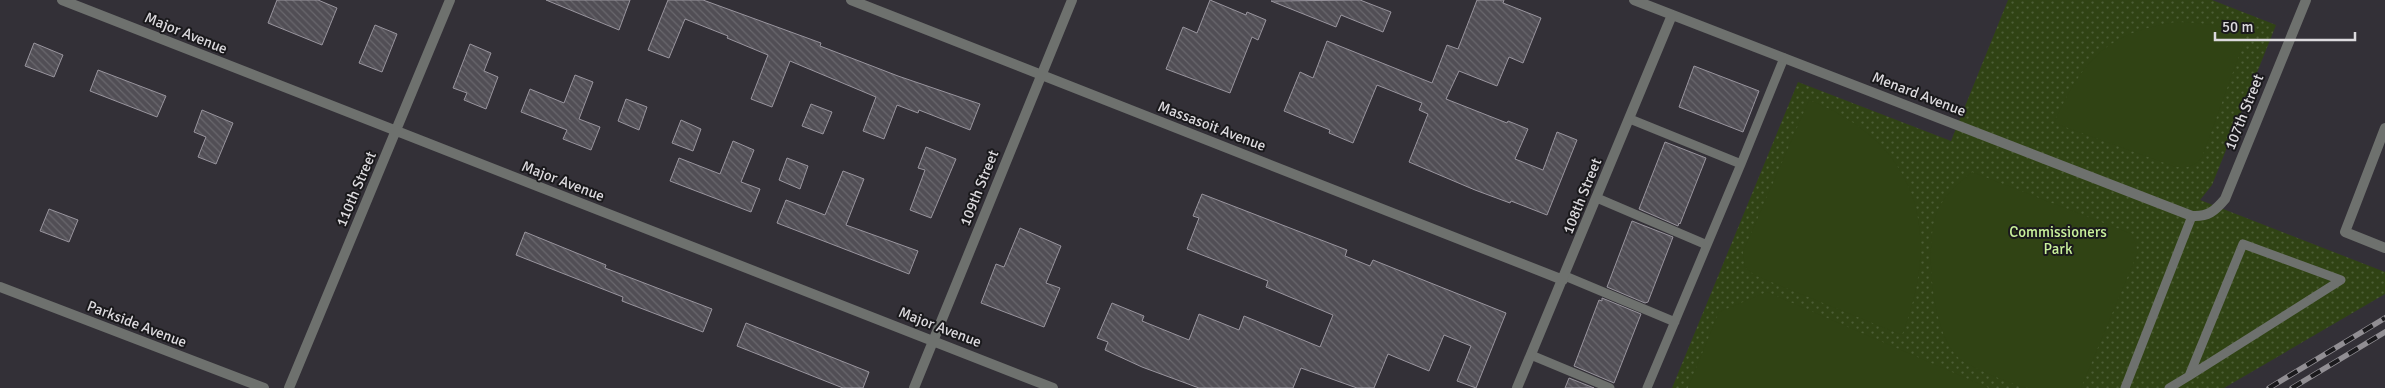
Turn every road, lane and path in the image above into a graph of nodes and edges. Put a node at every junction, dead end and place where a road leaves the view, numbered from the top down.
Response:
1 (62, 0) edge
2 (450, 0) edge
3 (851, 0) edge
4 (1072, 0) edge
5 (1634, 0) edge
6 (2306, 0) edge
7 (1672, 15) junction
8 (1784, 58) junction
9 (1042, 75) junction
10 (1630, 119) junction
11 (2385, 128) edge
12 (396, 132) junction
13 (1741, 164) junction
14 (1597, 198) junction
15 (2192, 216) junction
16 (1707, 245) junction
17 (2385, 248) edge
18 (1564, 278) junction
19 (0, 287) edge
20 (1675, 322) junction
21 (934, 341) junction
22 (1531, 356) junction
23 (2189, 376) junction
24 (264, 388) edge
25 (289, 388) edge
26 (914, 388) edge
27 (1053, 388) edge
28 (1517, 388) edge
29 (1610, 388) edge
30 (1647, 388) edge
31 (2125, 388) edge
32 (2169, 388) edge

1 - 12 street, Major Avenue
2 - 12 street, 110th Street
3 - 9 street, Massasoit Avenue
4 - 9 street, 109th Street
5 - 7 street, Menard Avenue
6 - 15 street, 107th Street
7 - 8 street, Menard Avenue
7 - 10 street, 108th Street
8 - 13 lane
8 - 15 street, Menard Avenue
9 - 18 street, Massasoit Avenue
9 - 21 street, 109th Street
10 - 13 lane
10 - 14 street, 108th Street
11 - 17 street
12 - 21 street, Major Avenue
12 - 25 street, 110th Street
13 - 16 lane
14 - 16 lane
14 - 18 street, 108th Street
15 - 31 lane
16 - 20 lane
18 - 20 lane
18 - 22 street, 108th Street
19 - 24 street, Parkside Avenue
20 - 30 lane
21 - 26 street, 109th Street
21 - 27 street, Major Avenue
22 - 28 street, 108th Street
22 - 29 lane
23 - 23 lane
23 - 32 lane

